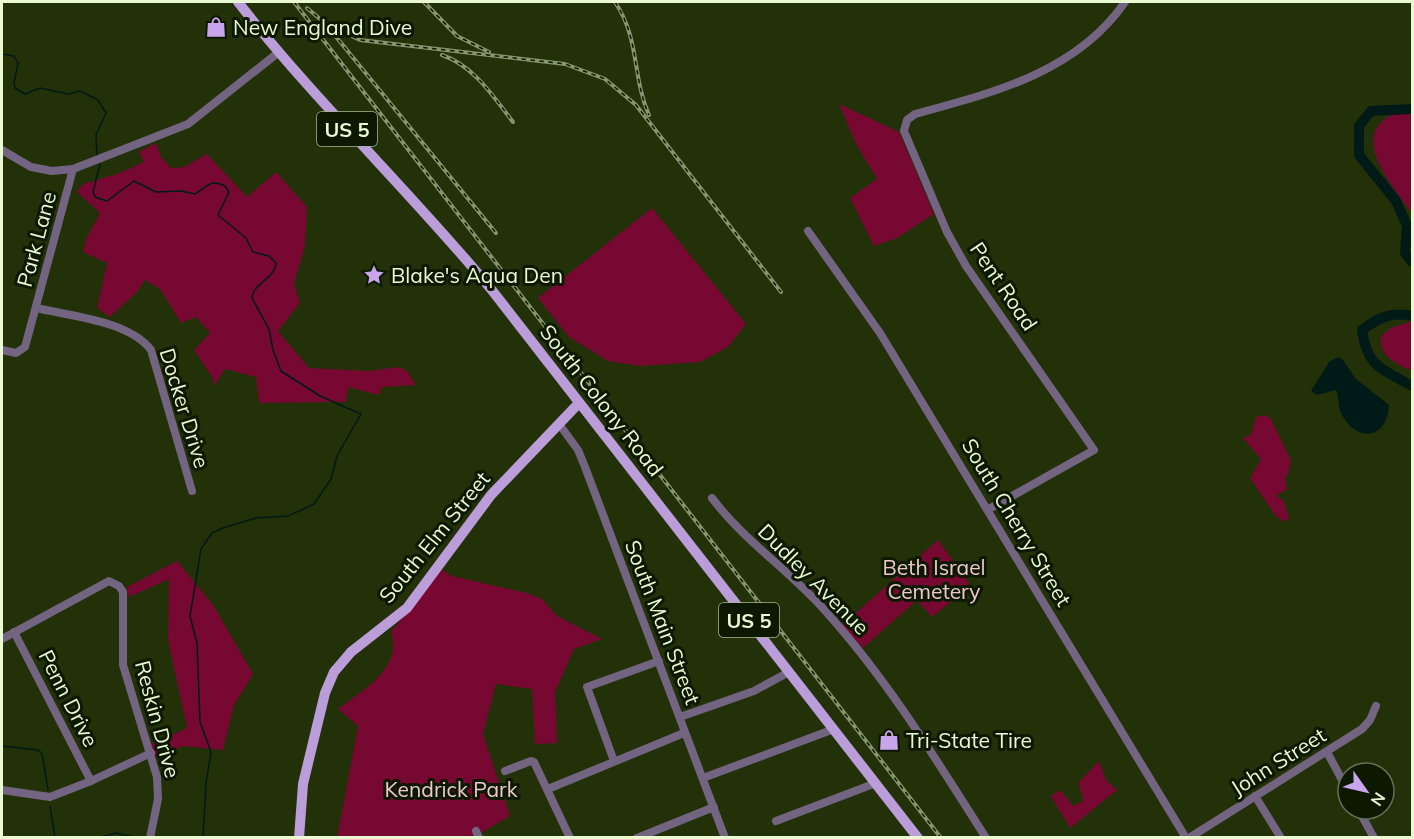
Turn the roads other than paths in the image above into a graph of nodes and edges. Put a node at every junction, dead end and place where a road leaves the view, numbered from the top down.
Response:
1 (238, 2) edge
2 (1125, 2) edge
3 (279, 52) junction
4 (2, 150) edge
5 (73, 169) junction
6 (807, 231) dead end
7 (36, 308) junction
8 (2, 350) edge
9 (579, 403) junction
10 (559, 424) junction
11 (192, 491) dead end
12 (712, 498) dead end
13 (989, 509) junction
14 (14, 632) junction
15 (2, 639) edge
16 (658, 661) junction
17 (789, 672) junction
18 (1376, 706) dead end
19 (680, 717) junction
20 (834, 729) junction
21 (684, 733) junction
22 (1327, 752) junction
23 (151, 753) junction
24 (614, 761) junction
25 (1336, 769) edge
26 (506, 771) dead end
27 (703, 778) junction
28 (91, 781) junction
29 (876, 783) junction
30 (548, 789) junction
31 (2, 790) edge
32 (1255, 796) junction
33 (714, 807) junction
34 (776, 821) dead end
35 (1365, 821) edge
36 (150, 837) edge
37 (298, 837) edge
38 (570, 837) edge
39 (637, 837) edge
40 (725, 837) edge
41 (918, 837) edge
42 (986, 837) edge
43 (1188, 837) edge
44 (1281, 837) edge
45 (1374, 837) edge

1 - 3 main road, South Colony Road / US 5
2 - 13 street, Pent Road
3 - 5 street
3 - 9 main road, South Colony Road / US 5
4 - 5 street
5 - 7 street, Park Lane
6 - 13 street, South Cherry Street
7 - 8 street, Park Lane
7 - 11 street, Docker Drive
9 - 10 main road, South Elm Street
9 - 17 main road, South Colony Road / US 5
10 - 16 street, South Main Street
10 - 37 main road, South Elm Street
12 - 42 street, Dudley Avenue
13 - 43 street, South Cherry Street
14 - 15 street
14 - 23 street, Reskin Drive
14 - 28 street, Penn Drive
16 - 19 street, South Main Street
16 - 24 street
17 - 19 street
17 - 20 main road, South Colony Road / US 5
18 - 22 street, John Street
19 - 21 street, South Main Street
20 - 27 street
20 - 29 main road, South Colony Road / US 5
21 - 24 street
21 - 27 street, South Main Street
22 - 25 street
22 - 32 street, John Street
23 - 28 street
23 - 36 street, Reskin Drive
24 - 30 street
26 - 30 street
27 - 33 street, South Main Street
28 - 31 street
29 - 34 street
29 - 41 main road, South Colony Road / US 5
30 - 38 street
32 - 43 street, John Street
32 - 44 street
33 - 39 street
33 - 40 street, South Main Street
35 - 45 street

